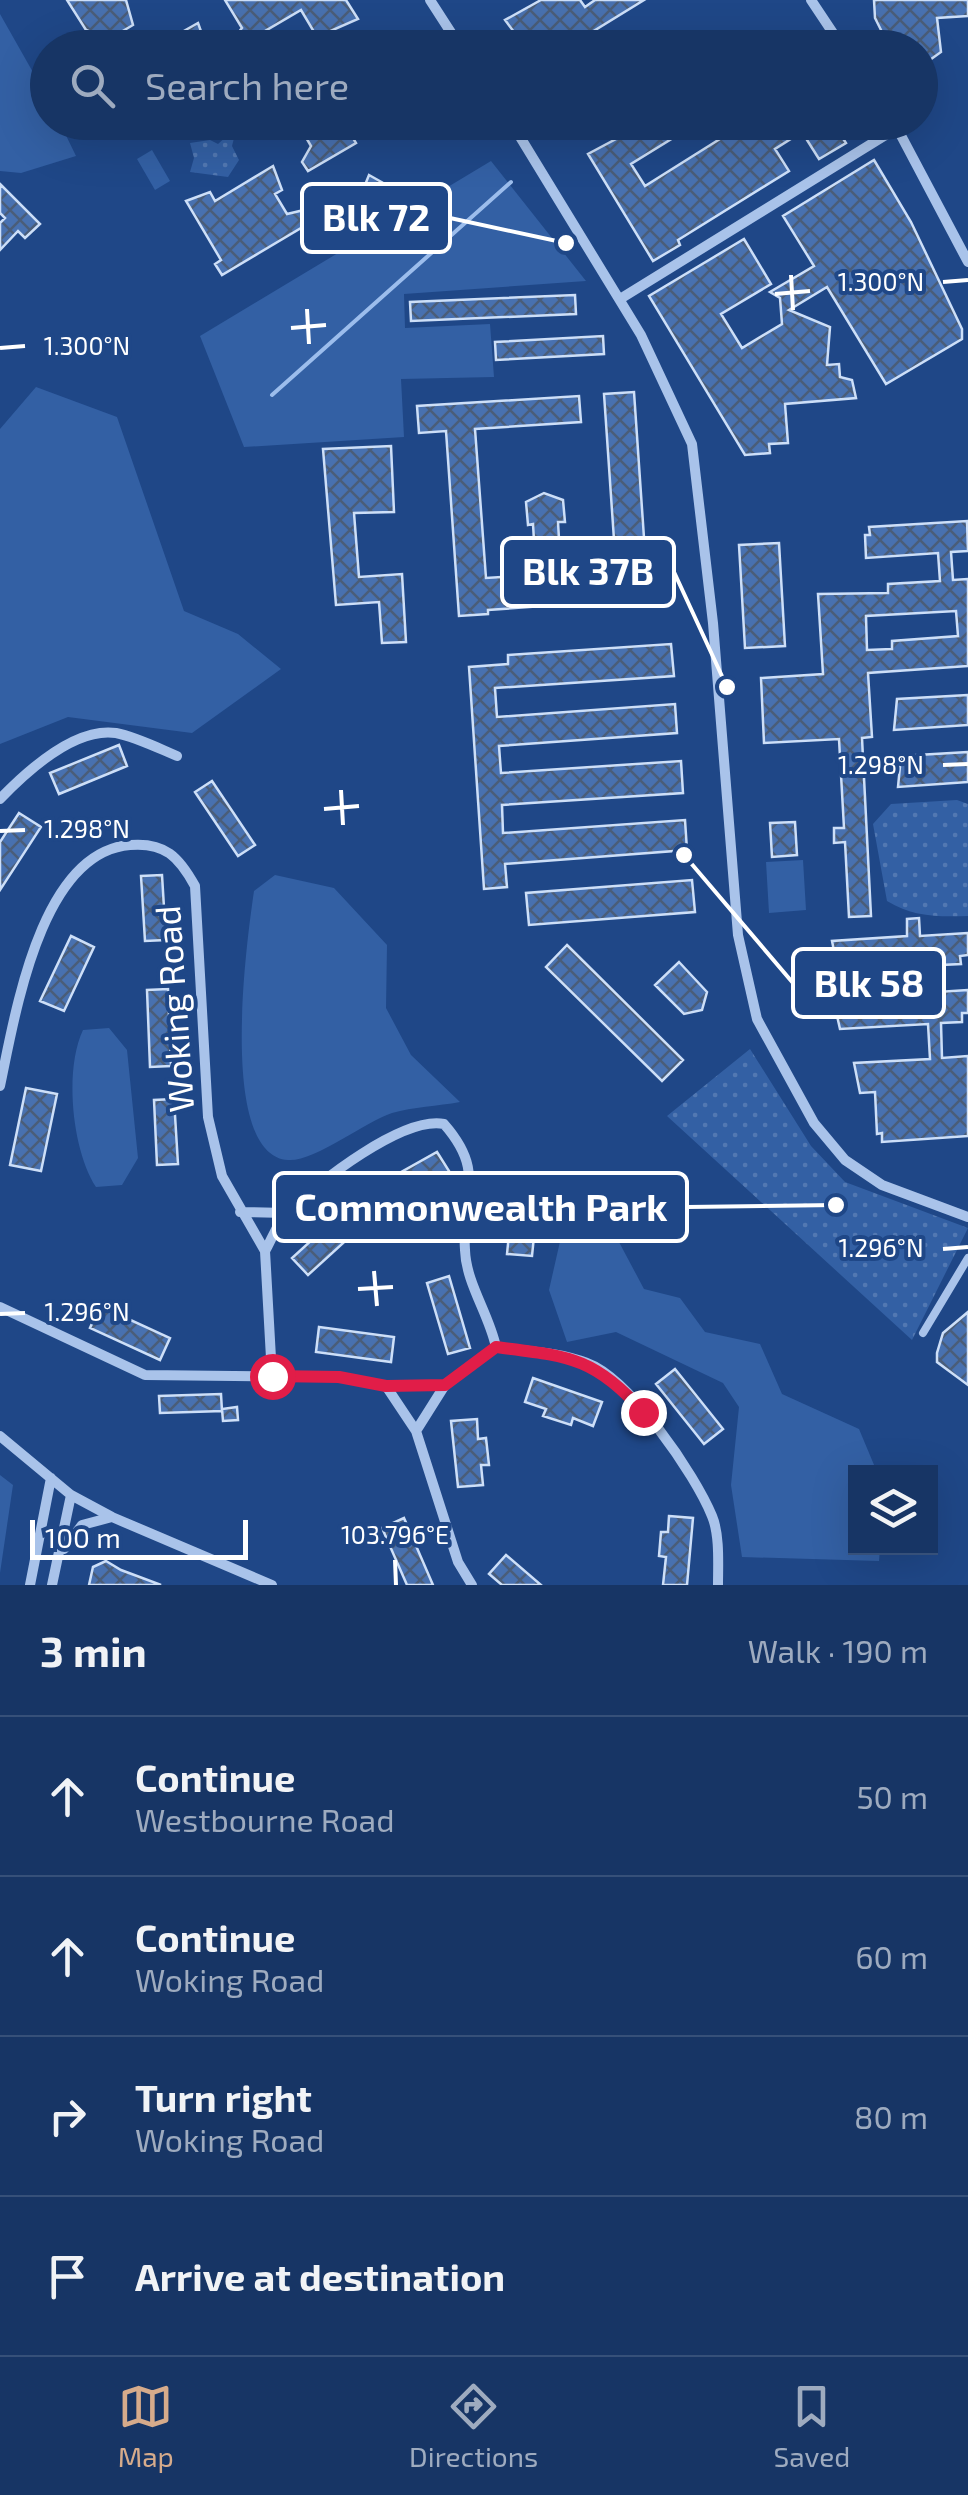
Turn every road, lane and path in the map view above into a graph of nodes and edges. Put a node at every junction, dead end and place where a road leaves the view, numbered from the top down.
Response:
1 (430, 0) edge
2 (811, 0) edge
3 (449, 30) edge
4 (831, 30) edge
5 (522, 140) edge
6 (872, 140) edge
7 (904, 140) edge
8 (968, 262) edge
9 (620, 299) junction
10 (177, 756) dead end
11 (0, 799) edge
12 (0, 1086) edge
13 (240, 1212) junction
14 (286, 1212) junction
15 (968, 1217) edge
16 (266, 1252) junction
17 (968, 1258) edge
18 (0, 1307) edge
19 (923, 1333) dead end
20 (496, 1347) junction
21 (272, 1376) junction
22 (445, 1385) junction
23 (386, 1386) junction
24 (416, 1431) junction
25 (0, 1436) edge
26 (50, 1478) junction
27 (72, 1495) junction
28 (112, 1517) junction
29 (60, 1554) junction
30 (30, 1585) edge
31 (52, 1585) edge
32 (272, 1585) edge
33 (472, 1585) edge
34 (718, 1585) edge

1 - 3 street
2 - 4 street
5 - 9 street
6 - 9 street
7 - 8 street
9 - 15 street
10 - 11 street
12 - 13 street, Woking Road
13 - 14 street
13 - 16 street, Woking Road
14 - 16 street
14 - 20 street
16 - 21 street
17 - 19 lane
18 - 21 street
20 - 22 street
20 - 34 street
21 - 23 street
22 - 23 street
22 - 24 street
23 - 24 street
24 - 33 street
25 - 26 street
26 - 27 street
26 - 30 street
27 - 28 street
27 - 29 street
28 - 29 street
28 - 32 street
29 - 31 street

